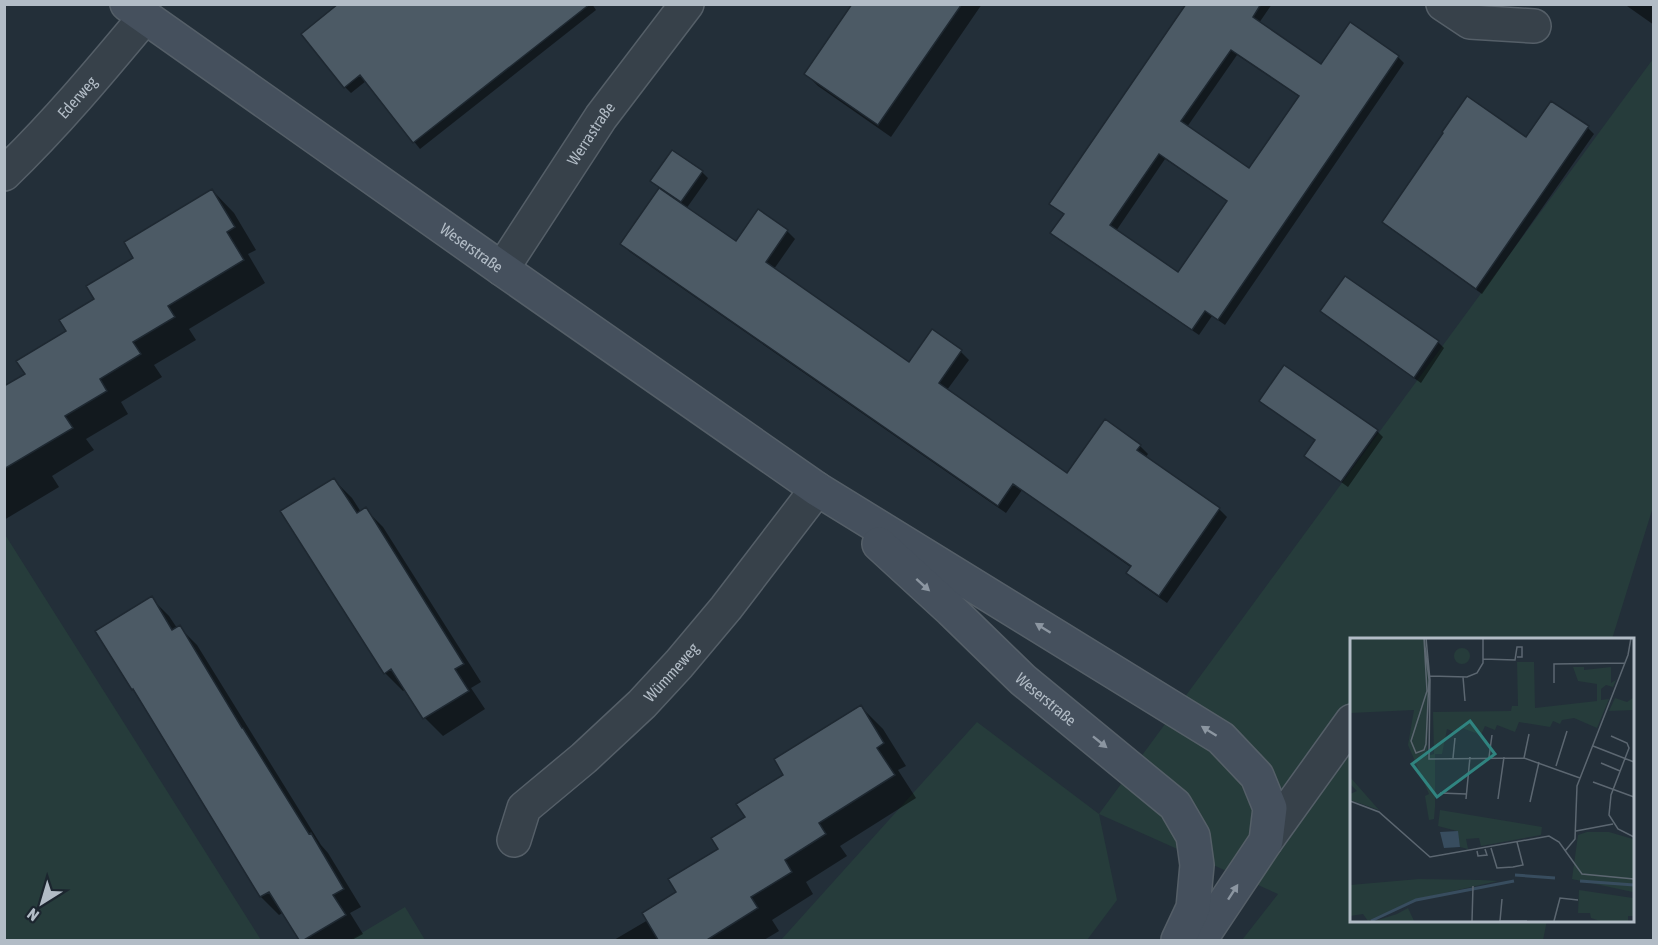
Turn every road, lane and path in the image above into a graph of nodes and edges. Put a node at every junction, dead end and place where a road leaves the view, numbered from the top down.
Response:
1 (687, 4) edge
2 (1443, 4) edge
3 (136, 11) edge
4 (1534, 26) dead end
5 (4, 174) edge
6 (502, 269) junction
7 (818, 489) junction
8 (1350, 723) edge
9 (514, 840) dead end
10 (1266, 841) junction
11 (1178, 940) edge
12 (1200, 940) edge

1 - 6 street, Werrastraße
2 - 4 street
3 - 5 street, Ederweg
3 - 6 street, Weserstraße
6 - 7 street, Weserstraße
7 - 9 street, Wümmeweg
10 -> 7 street, Weserstraße
7 -> 11 street, Weserstraße
8 - 10 street, Weserstraße
12 -> 10 street, Weserstraße

